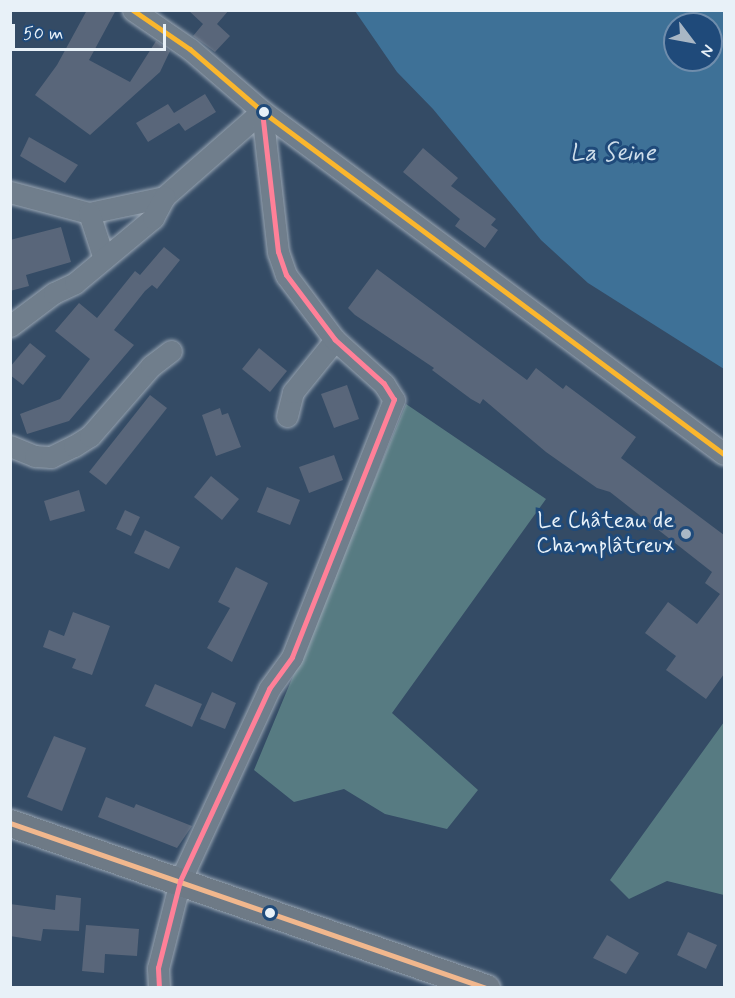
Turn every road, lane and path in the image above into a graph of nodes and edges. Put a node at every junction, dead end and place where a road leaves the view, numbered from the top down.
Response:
1 (133, 10) edge
2 (262, 111) junction
3 (10, 192) edge
4 (164, 197) junction
5 (89, 213) junction
6 (104, 259) junction
7 (10, 326) edge
8 (335, 340) junction
9 (171, 351) dead end
10 (287, 416) dead end
11 (10, 446) edge
12 (724, 454) edge
13 (10, 822) edge
14 (180, 881) junction
15 (159, 987) edge
16 (486, 987) edge

1 - 2 street
2 - 4 street
2 - 8 street
2 - 12 street
3 - 5 street
4 - 5 street
4 - 6 street
5 - 6 street
6 - 7 street
8 - 10 street
8 - 14 street
9 - 11 street
13 - 14 main road
14 - 15 street
14 - 16 main road

